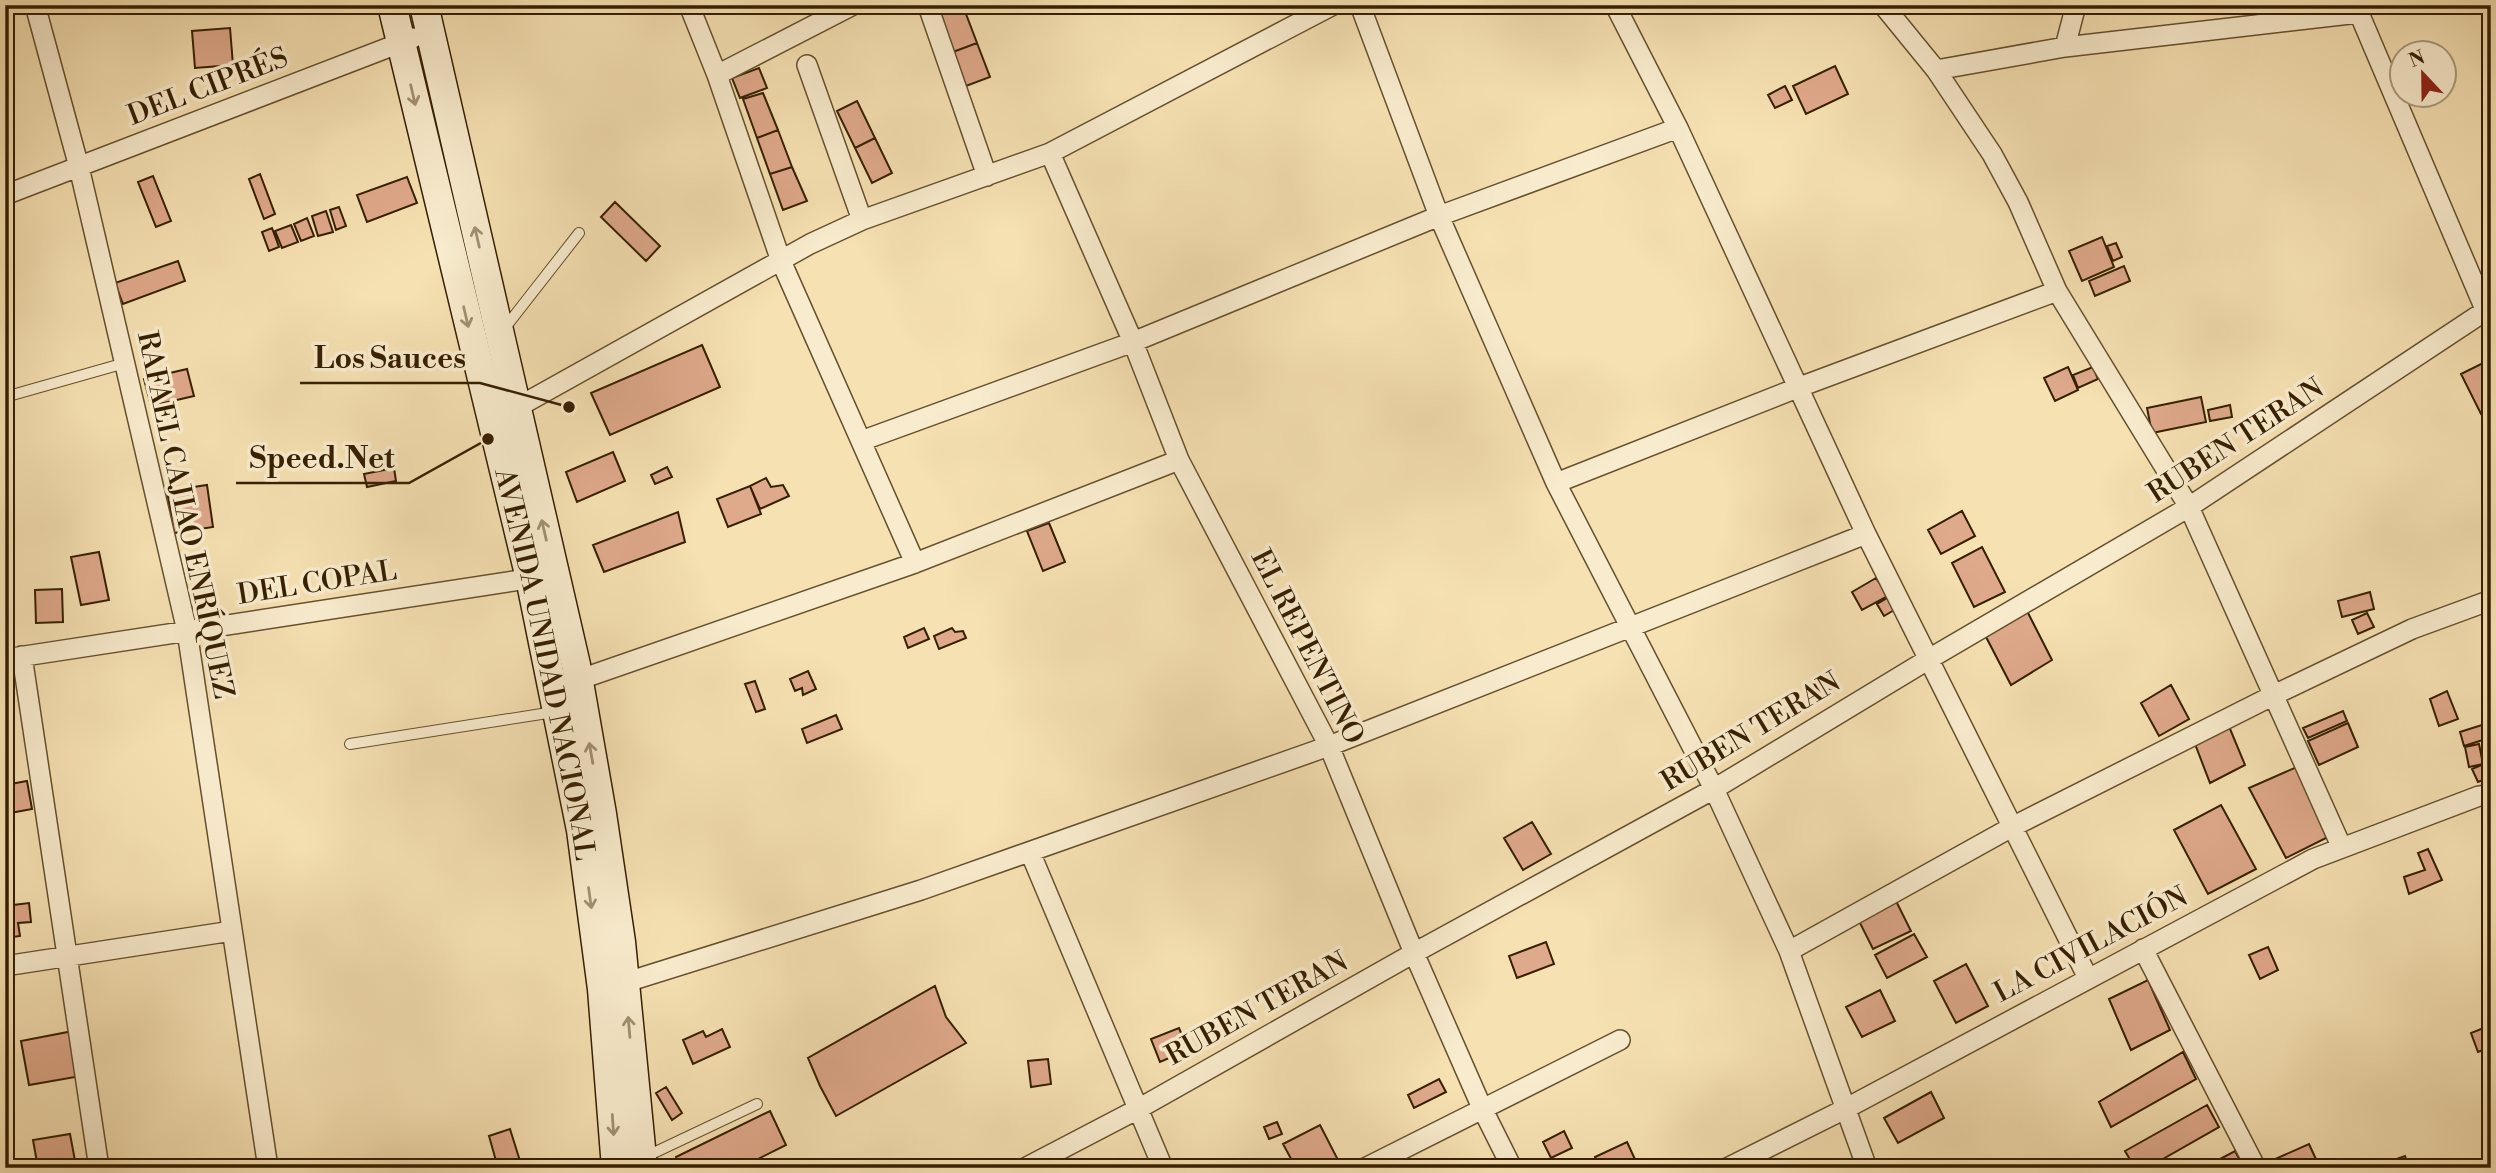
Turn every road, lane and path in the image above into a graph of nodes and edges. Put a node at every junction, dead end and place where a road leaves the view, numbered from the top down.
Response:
1 (35, 5) edge
2 (392, 5) edge
3 (689, 5) edge
4 (853, 5) edge
5 (1334, 5) edge
6 (1360, 5) edge
7 (1615, 5) edge
8 (1883, 5) edge
9 (2076, 5) edge
10 (928, 6) edge
11 (2362, 9) edge
12 (427, 18) edge
13 (401, 43) junction
14 (2065, 47) junction
15 (807, 65) dead end
16 (1936, 70) junction
17 (717, 75) junction
18 (1678, 128) junction
19 (1050, 153) junction
20 (79, 167) junction
21 (987, 176) junction
22 (5, 195) edge
23 (1439, 216) junction
24 (862, 220) junction
25 (579, 233) dead end
26 (781, 261) junction
27 (2057, 291) junction
28 (2488, 316) edge
29 (500, 335) junction
30 (1133, 342) junction
31 (125, 363) junction
32 (1797, 388) junction
33 (5, 397) edge
34 (516, 408) junction
35 (861, 442) junction
36 (1179, 460) junction
37 (1556, 483) junction
38 (2189, 508) junction
39 (1866, 534) junction
40 (915, 563) junction
41 (542, 577) junction
42 (2491, 600) edge
43 (1631, 628) junction
44 (187, 631) junction
45 (14, 658) edge
46 (1929, 659) junction
47 (578, 680) junction
48 (2274, 695) junction
49 (558, 712) junction
50 (350, 744) dead end
51 (1329, 746) junction
52 (1714, 789) junction
53 (2491, 794) edge
54 (2012, 827) junction
55 (2342, 848) junction
56 (1030, 852) junction
57 (232, 931) junction
58 (2143, 949) junction
59 (1789, 951) junction
60 (1414, 953) junction
61 (68, 956) junction
62 (5, 966) edge
63 (2088, 978) junction
64 (614, 986) junction
65 (1620, 1040) dead end
66 (757, 1104) dead end
67 (1482, 1108) junction
68 (1138, 1109) junction
69 (1845, 1109) junction
70 (634, 1165) edge
71 (99, 1168) edge
72 (268, 1168) edge
73 (1025, 1168) edge
74 (1163, 1168) edge
75 (1364, 1168) edge
76 (1511, 1168) edge
77 (1727, 1168) edge
78 (1867, 1168) edge
79 (2256, 1168) edge

1 - 20 street, RAFAEL CAJIAO ENRÍQUEZ
2 - 13 main road, AVENIDA UNIDAD NACIONAL
3 - 17 street
4 - 17 street
5 - 19 street
6 - 23 street
7 - 18 street
8 - 16 street
9 - 14 street
10 - 21 street
11 - 14 street
11 - 28 street
12 - 13 street, DEL CIPRÉS
29 -> 12 main road, AVENIDA UNIDAD NACIONAL
13 - 20 street, DEL CIPRÉS
13 -> 41 main road, AVENIDA UNIDAD NACIONAL
14 - 16 street
15 - 24 street
16 - 27 street
17 - 26 street
18 - 23 street
18 - 32 street
19 - 21 street
19 - 30 street, EL REPENTINO
20 - 22 street, DEL CIPRÉS
20 - 31 street, RAFAEL CAJIAO ENRÍQUEZ
21 - 24 street
23 - 30 street
23 - 37 street
24 - 26 street
25 - 29 lane
26 - 34 street
26 - 35 street
27 - 32 street
27 - 38 street
28 - 38 street, RUBEN TERAN
29 - 34 main road, AVENIDA UNIDAD NACIONAL
30 - 35 street
30 - 36 street, EL REPENTINO
31 - 33 lane
31 - 44 street, RAFAEL CAJIAO ENRÍQUEZ
32 - 37 street
32 - 39 street
41 -> 34 main road, AVENIDA UNIDAD NACIONAL
35 - 40 street
36 - 40 street
36 - 51 street, EL REPENTINO
37 - 43 street
38 - 46 street, RUBEN TERAN
38 - 48 street
39 - 43 street
39 - 46 street
40 - 47 street
41 - 44 street, DEL COPAL
41 - 47 main road, AVENIDA UNIDAD NACIONAL
41 - 49 main road, AVENIDA UNIDAD NACIONAL
42 - 48 street
43 - 51 street
43 - 52 street
44 - 45 street, DEL COPAL
44 - 57 street, RAFAEL CAJIAO ENRÍQUEZ
45 - 61 street
46 - 52 street, RUBEN TERAN
46 - 54 street
64 -> 47 main road, AVENIDA UNIDAD NACIONAL
48 - 54 street
48 - 55 street
49 - 50 lane
49 -> 64 main road, AVENIDA UNIDAD NACIONAL
51 - 56 street
51 - 60 street, EL REPENTINO
52 - 59 street
52 - 60 street, RUBEN TERAN
53 - 55 street, LA CIVILACIÓN
54 - 59 street
54 - 63 street
55 - 58 street, LA CIVILACIÓN
56 - 64 street
56 - 68 street
57 - 61 street
57 - 72 street, RAFAEL CAJIAO ENRÍQUEZ
58 - 63 street, LA CIVILACIÓN
58 - 79 street
59 - 69 street
60 - 67 street, EL REPENTINO
60 - 68 street, RUBEN TERAN
61 - 62 street
61 - 71 street
63 - 69 street, LA CIVILACIÓN
64 - 70 main road, AVENIDA UNIDAD NACIONAL
65 - 67 street
66 - 70 lane
67 - 75 street
67 - 76 street, EL REPENTINO
68 - 73 street, RUBEN TERAN
68 - 74 street
69 - 77 street, LA CIVILACIÓN
69 - 78 street

